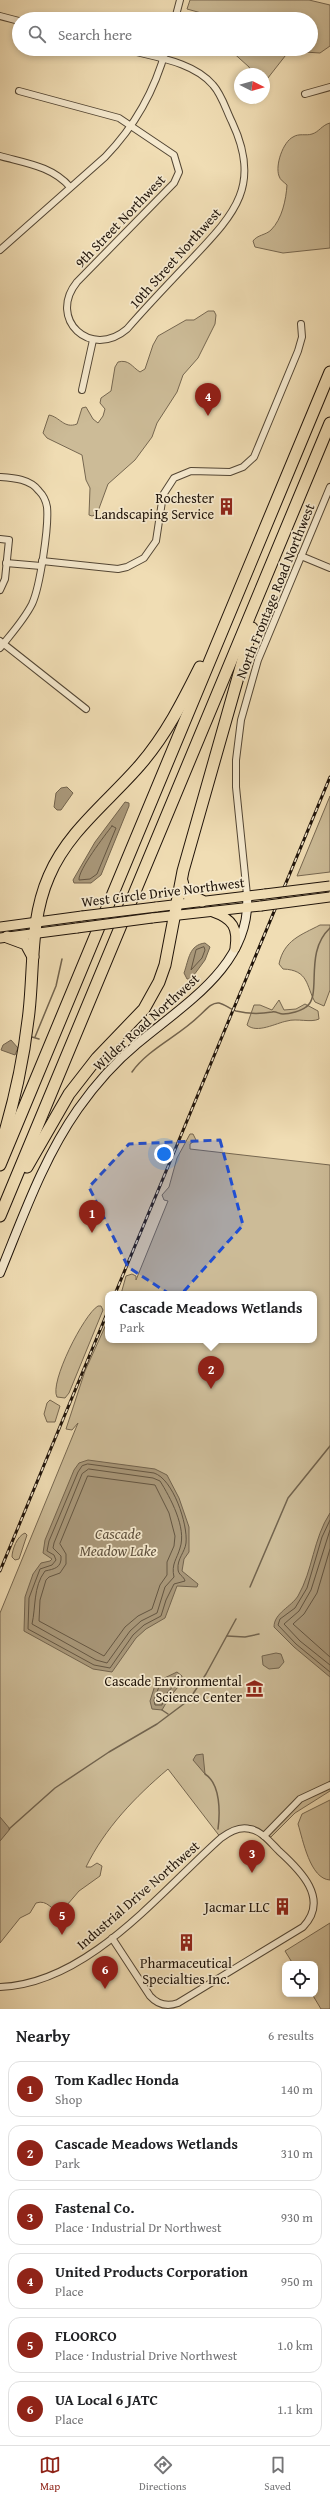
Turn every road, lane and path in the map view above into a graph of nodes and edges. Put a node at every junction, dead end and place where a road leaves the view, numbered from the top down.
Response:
1 (180, 0) edge
2 (177, 12) edge
3 (0, 16) edge
4 (12, 19) edge
5 (149, 56) edge
6 (164, 56) edge
7 (163, 60) junction
8 (330, 87) edge
9 (19, 91) dead end
10 (305, 94) dead end
11 (131, 125) junction
12 (0, 156) edge
13 (70, 187) junction
14 (0, 250) edge
15 (301, 324) dead end
16 (93, 340) junction
17 (330, 372) edge
18 (82, 390) dead end
19 (330, 423) edge
20 (0, 477) edge
21 (330, 487) edge
22 (298, 501) junction
23 (0, 539) edge
24 (301, 556) junction
25 (0, 557) edge
26 (7, 560) junction
27 (42, 564) junction
28 (330, 568) edge
29 (0, 590) edge
30 (238, 592) junction
31 (1, 644) edge
32 (86, 709) dead end
33 (182, 876) junction
34 (330, 886) edge
35 (247, 895) junction
36 (330, 897) edge
37 (202, 901) junction
38 (175, 904) junction
39 (248, 907) junction
40 (212, 911) junction
41 (173, 916) junction
42 (0, 927) edge
43 (35, 928) junction
44 (4, 937) edge
45 (235, 948) junction
46 (33, 958) junction
47 (0, 1148) edge
48 (0, 1166) edge
49 (0, 1216) edge
50 (0, 1219) edge
51 (0, 1273) edge
52 (330, 1785) edge
53 (264, 1836) junction
54 (112, 1938) junction
55 (0, 1987) edge
56 (160, 2007) edge

1 - 2 street
3 - 4 street
5 - 7 street, 10th Street Northwest
6 - 7 street
7 - 11 street
7 - 16 street, 10th Street Northwest
8 - 10 street
9 - 11 street, 9th Street Northwest
11 - 13 street
11 - 16 street, 9th Street Northwest
12 - 13 street
13 - 14 street
15 - 27 street
16 - 18 street
17 - 30 highway
19 - 22 highway
20 - 27 street
21 - 24 street, North Frontage Road Northwest
22 - 33 highway
22 - 49 highway
23 - 26 street
24 - 28 street
24 - 35 street, North Frontage Road Northwest
25 - 26 street
26 - 27 street
26 - 29 street
27 - 31 street
30 - 43 highway
30 - 48 highway
31 - 32 street
33 - 37 highway
33 - 38 highway
34 - 35 main road, West Circle Drive Northwest, bridge
35 - 37 main road, West Circle Drive Northwest
35 - 39 street, Wilder Road Northwest
36 - 39 main road, West Circle Drive Northwest, bridge
37 - 38 main road, West Circle Drive Northwest
38 - 41 highway
38 - 43 main road, West Circle Drive Northwest, bridge
39 - 40 main road, West Circle Drive Northwest
39 - 45 street, Wilder Road Northwest
40 - 41 main road, West Circle Drive Northwest
40 - 45 main road
41 - 43 main road, West Circle Drive Northwest, bridge
41 - 50 highway
42 - 43 main road, West Circle Drive Northwest
43 - 44 main road, West Circle Drive Northwest
43 - 46 highway
44 - 46 highway
45 - 51 street, Wilder Road Northwest
46 - 47 highway
52 - 53 street
53 - 54 street, Industrial Drive Northwest
53 - 56 street
54 - 55 street, Industrial Drive Northwest
54 - 56 street

